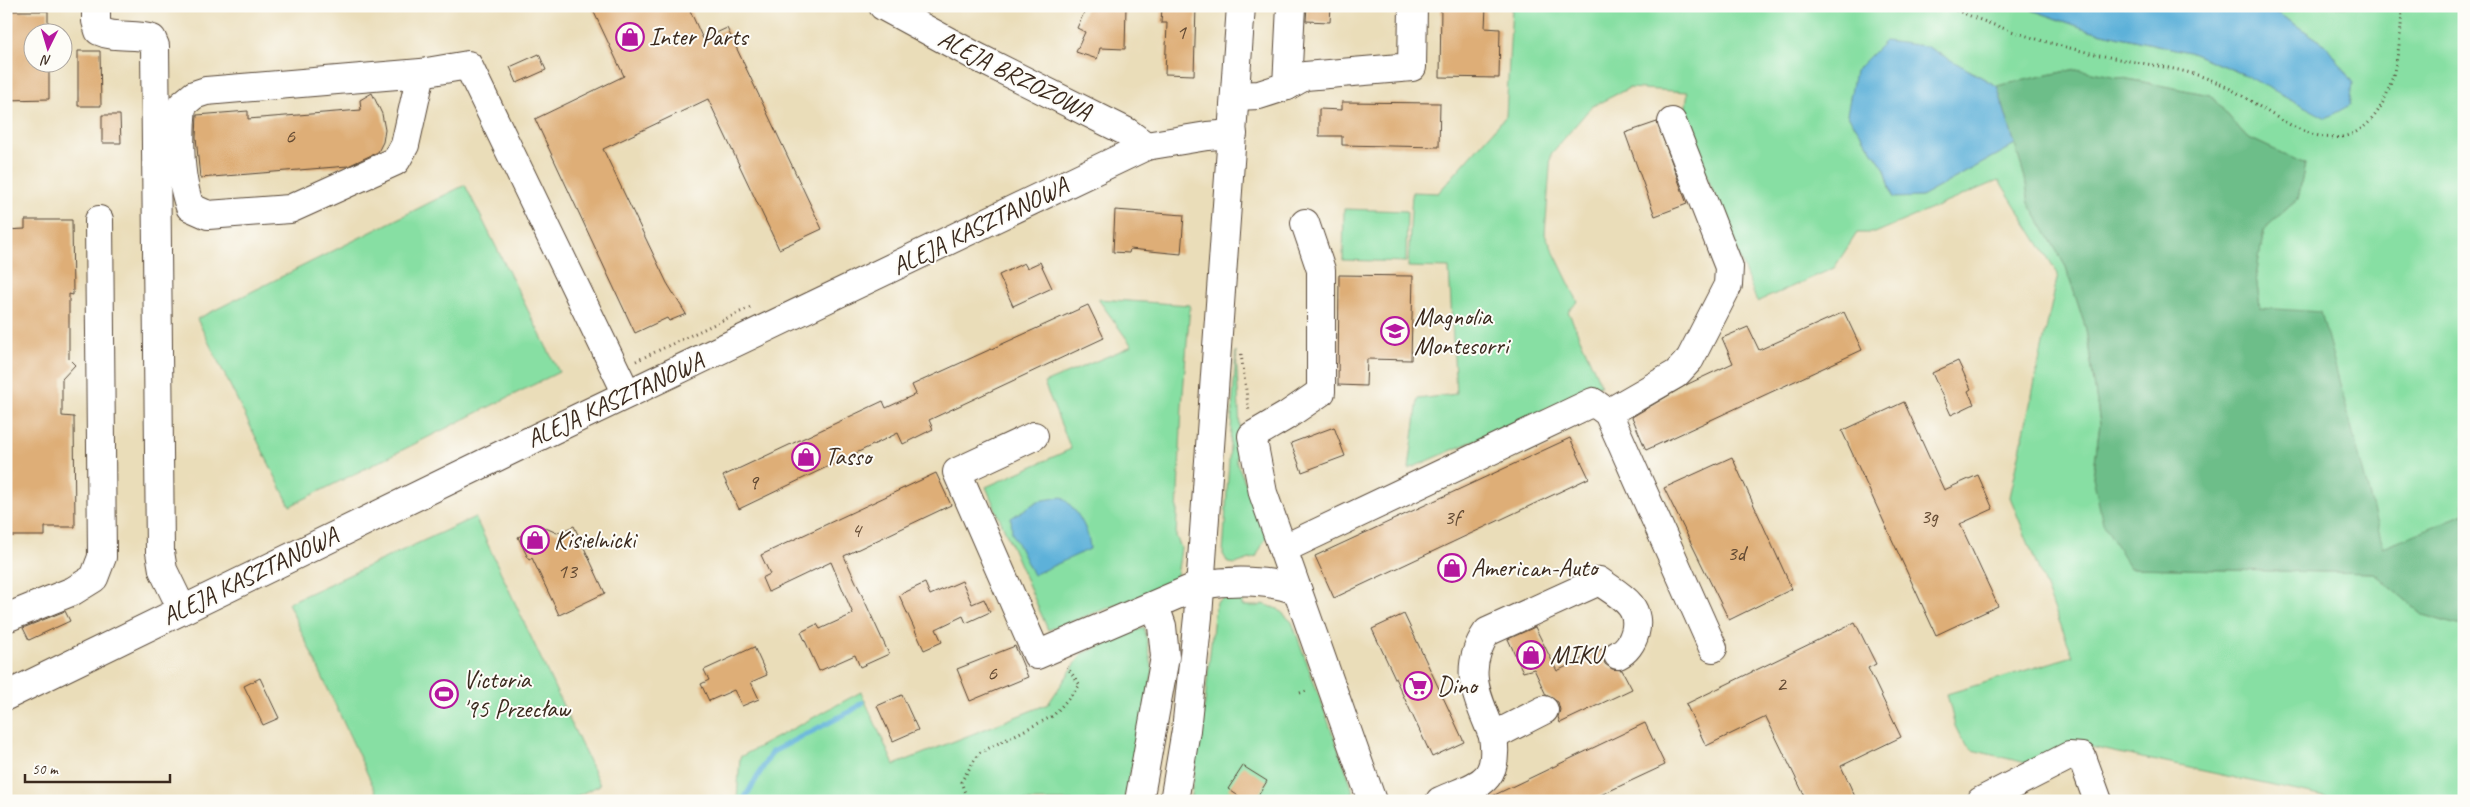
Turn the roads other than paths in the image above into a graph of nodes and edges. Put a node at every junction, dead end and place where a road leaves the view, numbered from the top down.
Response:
1 (96, 6) edge
2 (883, 6) edge
3 (1242, 6) edge
4 (1291, 6) edge
5 (1413, 6) edge
6 (421, 73) junction
7 (1287, 86) junction
8 (1236, 96) junction
9 (1672, 122) dead end
10 (1233, 134) junction
11 (1146, 146) junction
12 (99, 220) dead end
13 (1305, 223) dead end
14 (627, 394) junction
15 (1608, 413) junction
16 (1034, 436) dead end
17 (1283, 549) junction
18 (1200, 585) junction
19 (1298, 591) junction
20 (1155, 606) junction
21 (182, 609) junction
22 (6, 618) edge
23 (1713, 648) dead end
24 (1618, 655) dead end
25 (6, 696) edge
26 (1544, 710) dead end
27 (1493, 736) junction
28 (1139, 801) edge
29 (1174, 801) edge
30 (1372, 801) edge
31 (1440, 801) edge
32 (1981, 801) edge
33 (2098, 801) edge

1 - 21 street
2 - 11 street, ALEJA BRZOZOWA
3 - 8 street
4 - 7 street
5 - 7 street
6 - 6 street
6 - 14 street
7 - 8 street
8 - 10 street
9 - 15 street
10 - 11 street, ALEJA KASZTANOWA
10 - 18 street
11 - 14 street, ALEJA KASZTANOWA
12 - 22 street
13 - 17 street
14 - 21 street, ALEJA KASZTANOWA
15 - 17 street
15 - 23 street
16 - 20 street
17 - 19 street
18 - 19 street
18 - 20 street
18 - 29 street
19 - 30 street
20 - 28 street
21 - 25 street, ALEJA KASZTANOWA
24 - 27 street
26 - 27 street
27 - 31 street
32 - 33 street

